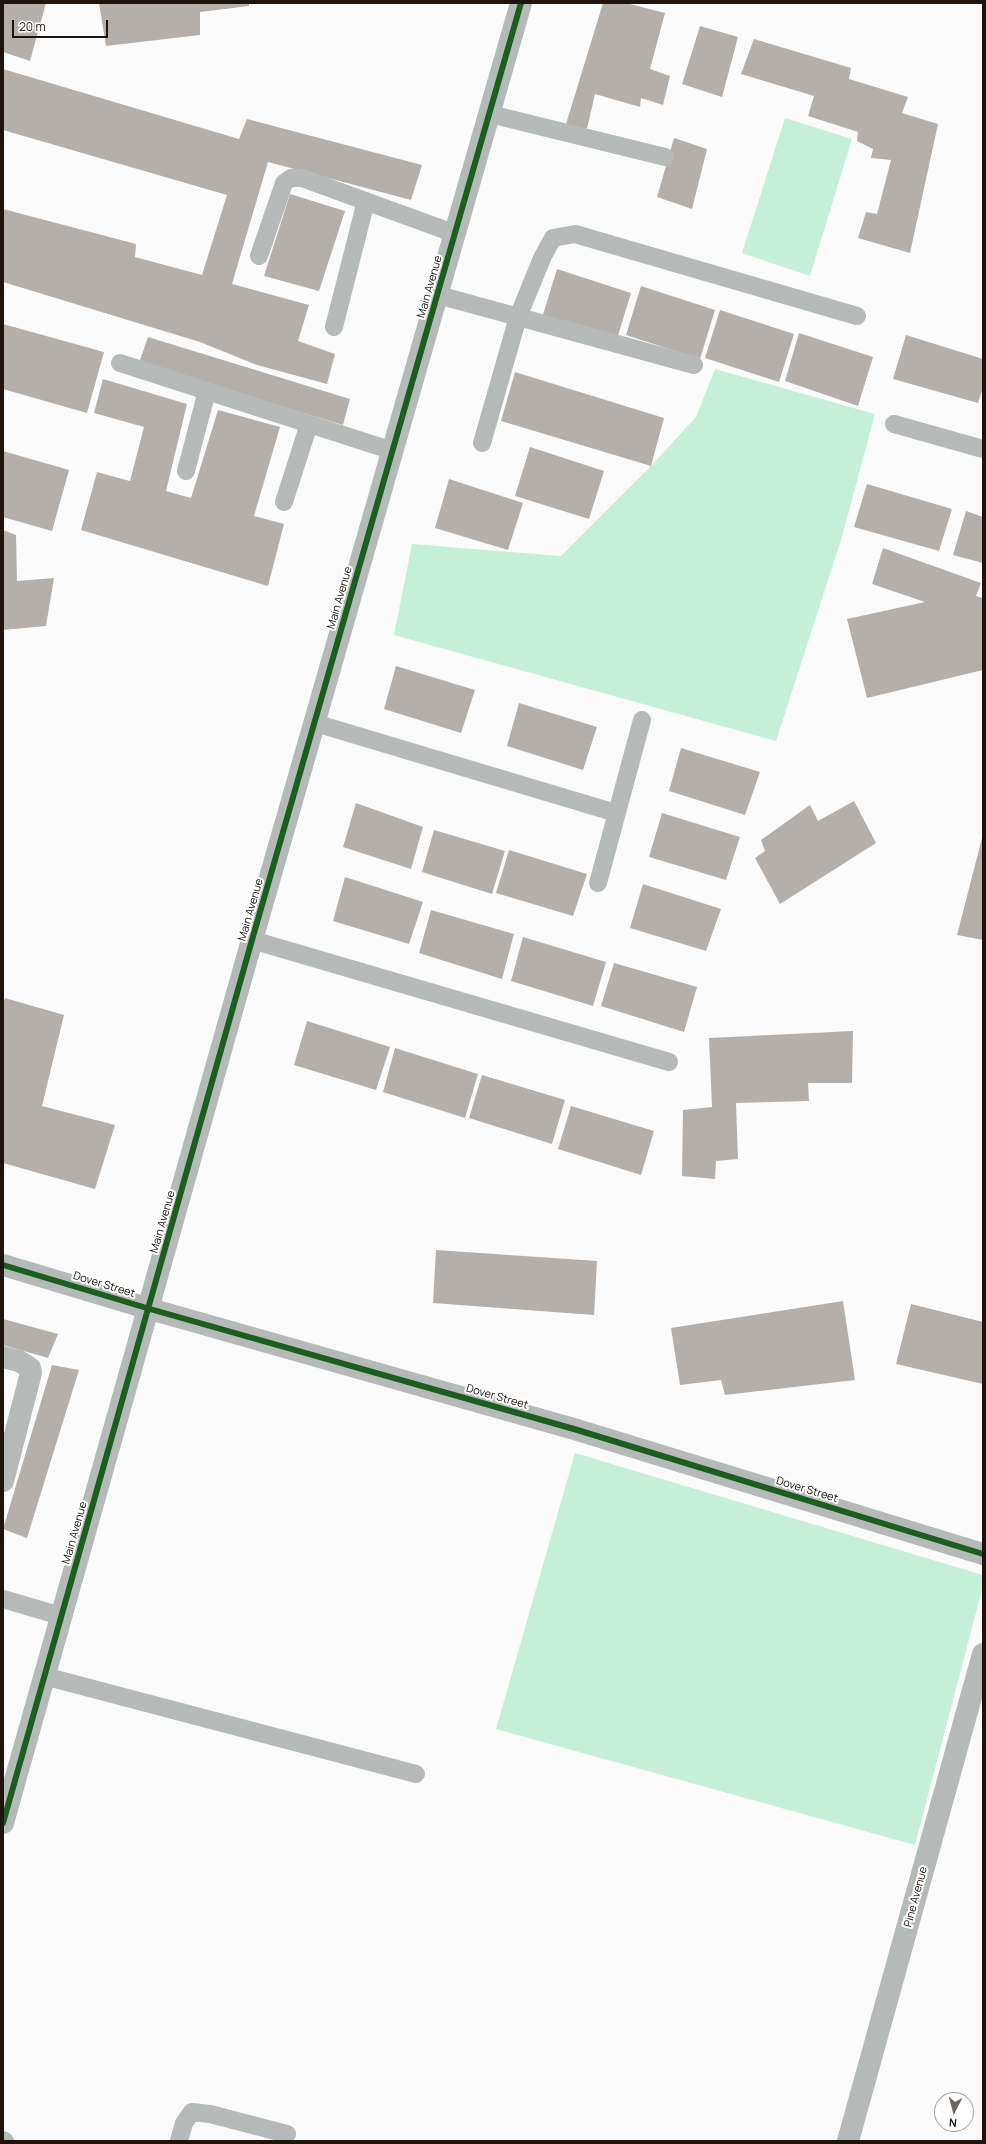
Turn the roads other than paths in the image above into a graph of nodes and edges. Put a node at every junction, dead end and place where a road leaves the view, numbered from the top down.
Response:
1 (521, 3) edge
2 (490, 114) junction
3 (665, 157) dead end
4 (366, 201) junction
5 (456, 234) junction
6 (259, 256) dead end
7 (438, 295) junction
8 (856, 316) dead end
9 (518, 317) junction
10 (334, 327) dead end
11 (120, 363) dead end
12 (694, 365) dead end
13 (207, 391) junction
14 (309, 424) junction
15 (894, 424) dead end
16 (482, 443) dead end
17 (983, 449) edge
18 (393, 451) junction
19 (186, 471) dead end
20 (284, 502) dead end
21 (642, 720) dead end
22 (315, 724) junction
23 (616, 812) junction
24 (598, 883) dead end
25 (252, 940) junction
26 (669, 1062) dead end
27 (3, 1265) edge
28 (150, 1309) junction
29 (3, 1357) edge
30 (3, 1481) edge
31 (983, 1554) edge
32 (3, 1599) edge
33 (61, 1616) junction
34 (983, 1654) edge
35 (44, 1676) junction
36 (416, 1774) dead end
37 (3, 1823) edge
38 (287, 2134) dead end
39 (179, 2141) edge
40 (848, 2141) edge

1 - 2 street, Main Avenue
2 - 3 lane
2 - 5 street, Main Avenue
4 - 5 lane
4 - 6 lane
4 - 10 lane
5 - 7 street, Main Avenue
7 - 9 lane
7 - 18 street, Main Avenue
8 - 9 lane
9 - 12 lane
9 - 16 lane
11 - 13 lane
13 - 14 lane
13 - 19 lane
14 - 18 lane
14 - 20 lane
15 - 17 lane
18 - 22 street, Main Avenue
21 - 23 lane
22 - 23 lane
22 - 25 street, Main Avenue
23 - 24 lane
25 - 26 lane
25 - 28 street, Main Avenue
27 - 28 street, Dover Street
28 - 31 street, Dover Street
28 - 33 street, Main Avenue
29 - 30 street
32 - 33 lane
33 - 35 street, Main Avenue
34 - 40 street, Pine Avenue
35 - 36 lane
35 - 37 street, Main Avenue
38 - 39 lane

